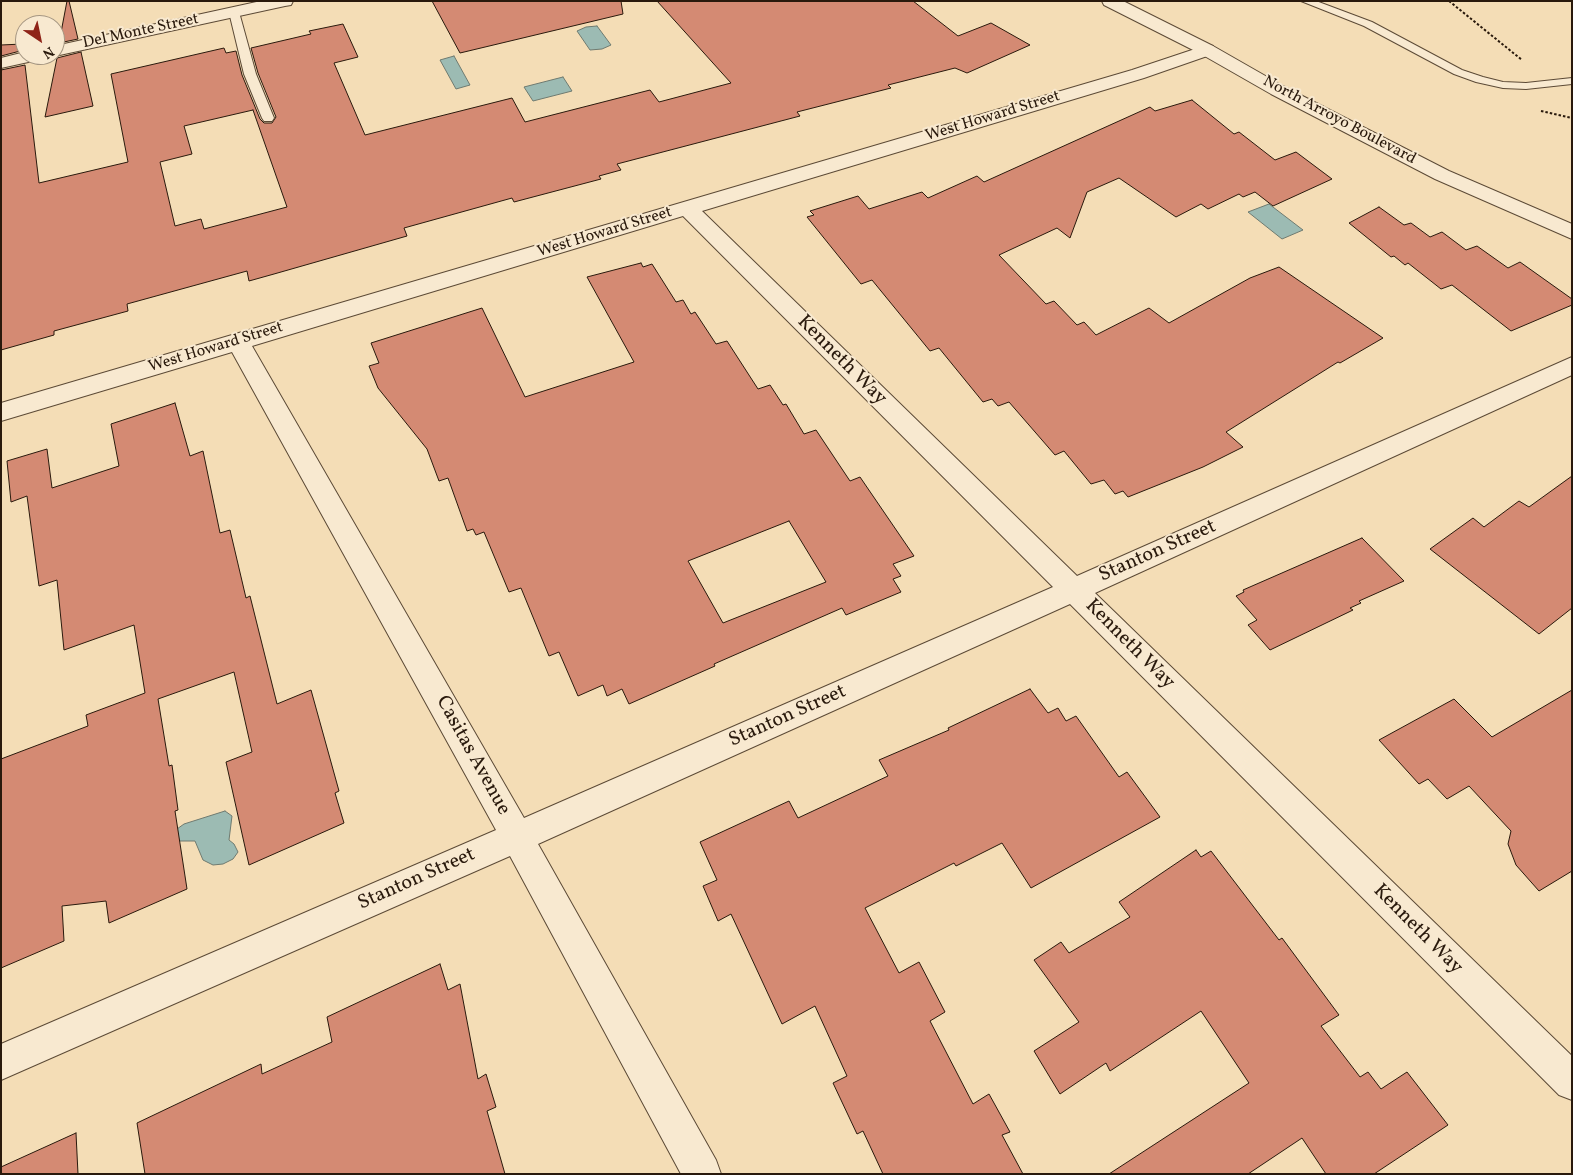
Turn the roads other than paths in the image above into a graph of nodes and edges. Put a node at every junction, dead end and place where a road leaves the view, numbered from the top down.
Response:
1 (285, 1) edge
2 (1110, 1) edge
3 (1306, 1) edge
4 (234, 12) junction
5 (65, 49) edge
6 (1207, 50) junction
7 (15, 59) edge
8 (1, 62) edge
9 (1572, 81) edge
10 (268, 118) dead end
11 (687, 208) junction
12 (1572, 232) edge
13 (238, 342) junction
14 (1572, 365) edge
15 (1, 412) edge
16 (1073, 590) junction
17 (517, 836) junction
18 (1, 1062) edge
19 (1572, 1082) edge
20 (702, 1174) edge

1 - 4 street, Del Monte Street
2 - 6 street, North Arroyo Boulevard
3 - 9 lane
4 - 5 street, Del Monte Street
4 - 10 lane
6 - 11 street, West Howard Street
6 - 12 street, North Arroyo Boulevard
7 - 8 street
11 - 13 street, West Howard Street
11 - 16 street, Kenneth Way
13 - 15 street, West Howard Street
13 - 17 street, Casitas Avenue
14 - 16 street, Stanton Street
16 - 17 street, Stanton Street
16 - 19 street, Kenneth Way
17 - 18 street, Stanton Street
17 - 20 street, Casitas Avenue

